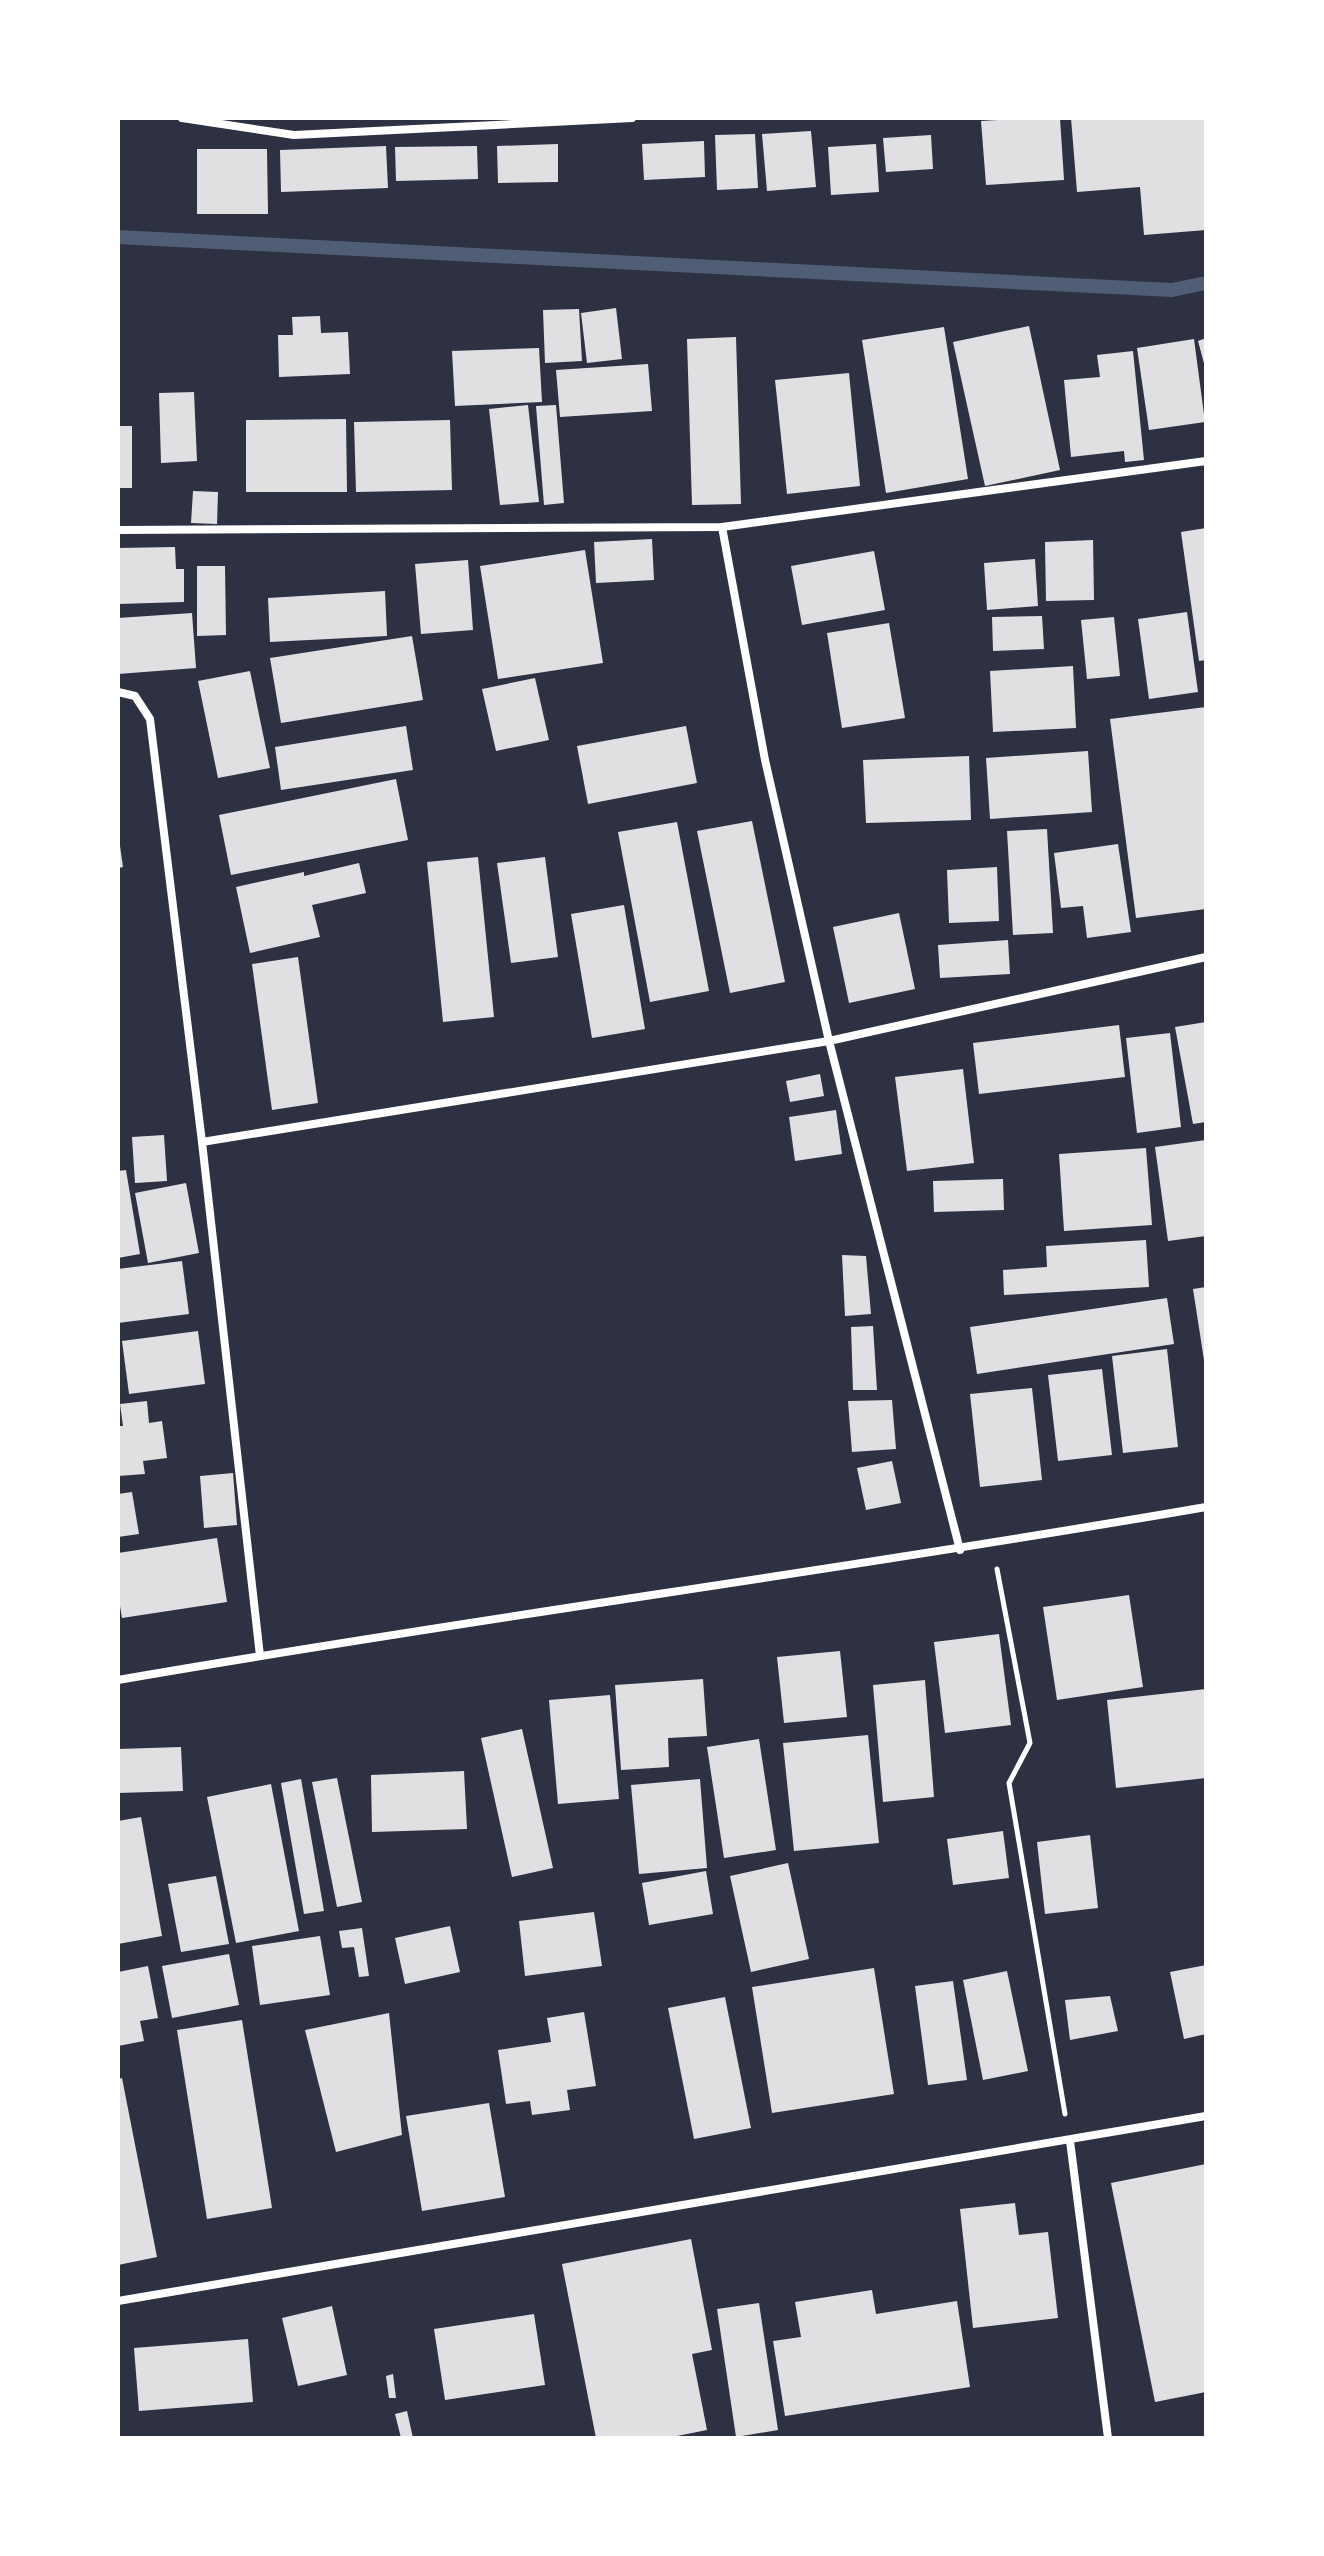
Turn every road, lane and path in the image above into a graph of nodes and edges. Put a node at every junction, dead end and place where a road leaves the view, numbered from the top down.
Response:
1 (182, 118) edge
2 (632, 118) edge
3 (1206, 461) edge
4 (722, 527) junction
5 (118, 530) edge
6 (118, 692) edge
7 (1206, 957) edge
8 (829, 1041) junction
9 (202, 1142) junction
10 (1206, 1507) edge
11 (992, 1544) junction
12 (960, 1550) junction
13 (260, 1656) junction
14 (118, 1680) edge
15 (1206, 2116) edge
16 (1070, 2141) junction
17 (118, 2301) edge
18 (1108, 2438) edge

1 - 2 street
3 - 4 street
4 - 5 street
4 - 8 street
6 - 9 street
7 - 8 street
8 - 9 street
8 - 12 street
9 - 13 street
10 - 11 street
11 - 12 street
11 - 16 path
12 - 13 street
13 - 14 street
15 - 16 street
16 - 17 street
16 - 18 street

